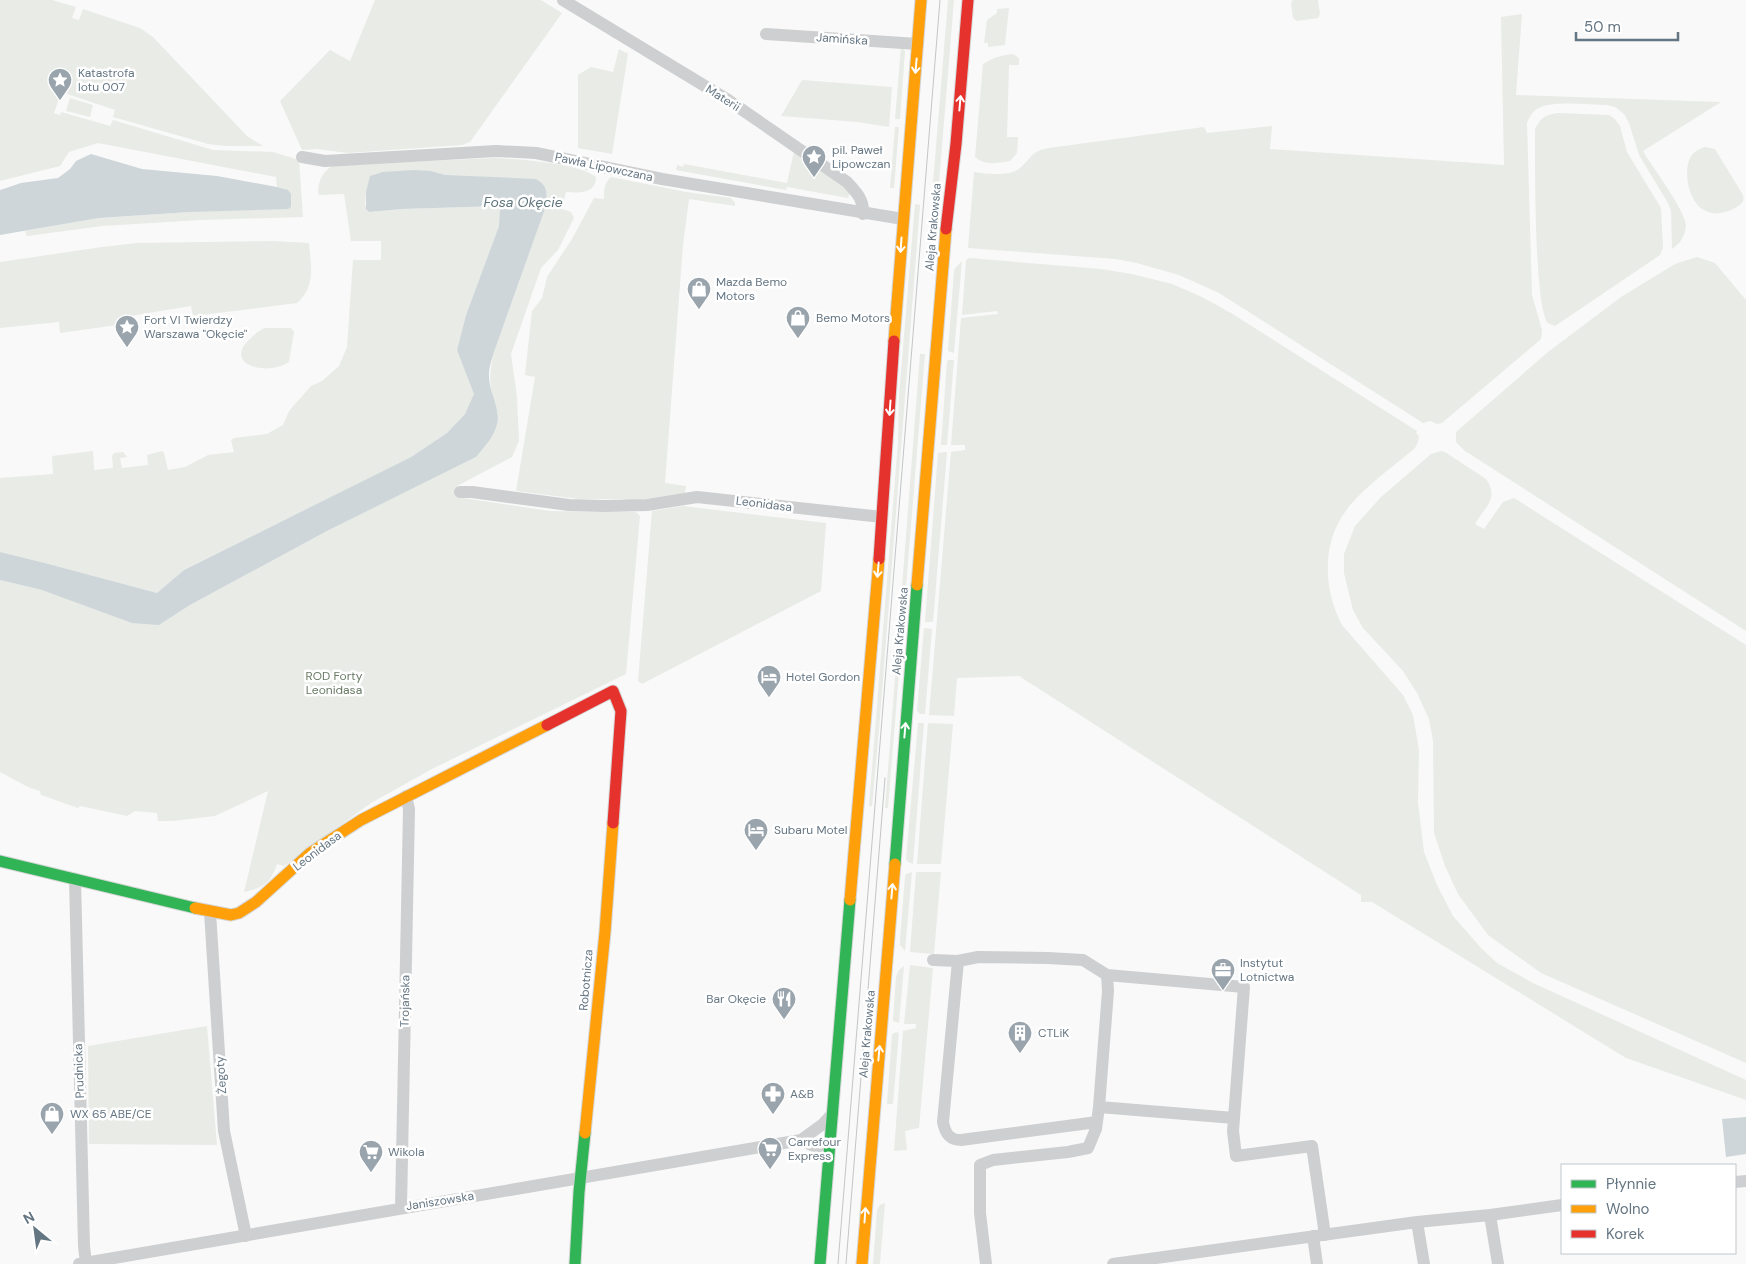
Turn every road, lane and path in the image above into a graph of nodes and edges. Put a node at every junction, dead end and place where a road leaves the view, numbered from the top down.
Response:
1 (563, 0) edge
2 (921, 0) edge
3 (968, 0) edge
4 (766, 34) dead end
5 (918, 44) junction
6 (302, 157) dead end
7 (863, 214) junction
8 (903, 219) junction
9 (460, 492) dead end
10 (882, 517) junction
11 (617, 698) joint
12 (406, 796) junction
13 (0, 861) edge
14 (75, 879) junction
15 (210, 912) junction
16 (934, 960) dead end
17 (958, 961) junction
18 (1107, 975) junction
19 (1100, 1107) junction
20 (834, 1113) junction
21 (1234, 1118) junction
22 (1097, 1122) junction
23 (801, 1140) junction
24 (829, 1159) junction
25 (581, 1177) junction
26 (1561, 1205) edge
27 (402, 1208) junction
28 (1490, 1215) junction
29 (1417, 1222) junction
30 (246, 1236) junction
31 (1319, 1236) junction
32 (1136, 1262) edge
33 (83, 1264) edge
34 (575, 1264) edge
35 (820, 1264) edge
36 (862, 1264) edge
37 (986, 1264) edge
38 (1113, 1264) edge
39 (1317, 1264) edge
40 (1424, 1264) edge
41 (1498, 1264) edge

1 - 7 street, Materii
2 - 5 main road
36 -> 3 main road, Aleja Krakowska
4 - 5 street, Jamińska
5 -> 8 main road
6 - 7 street, Pawła Lipowczana
7 - 8 street, Pawła Lipowczana
8 -> 10 main road
9 - 10 street, Leonidasa
10 -> 20 main road
11 - 12 main road, Leonidasa
11 - 25 main road, Robotnicza
12 - 15 main road, Leonidasa
12 - 27 street, Trojańska
13 - 14 main road, Leonidasa
14 - 15 main road, Leonidasa
14 - 33 street, Prudnicka
15 - 30 street, Żegoty
16 - 17 street
17 - 18 street
17 - 22 street
18 - 19 street
18 - 21 street
19 - 21 street
19 - 22 street
20 - 23 street, Janiszowska
20 - 24 main road
21 - 31 street
22 - 37 street
23 - 24 street
23 - 25 street, Janiszowska
24 - 35 main road
25 - 27 street, Janiszowska
25 - 34 main road, Robotnicza
26 - 28 street
27 - 30 street, Janiszowska
28 - 29 street
28 - 41 street
29 - 31 street
29 - 40 street
30 - 33 street, Janiszowska
31 - 32 street
31 - 39 street
32 - 38 street

